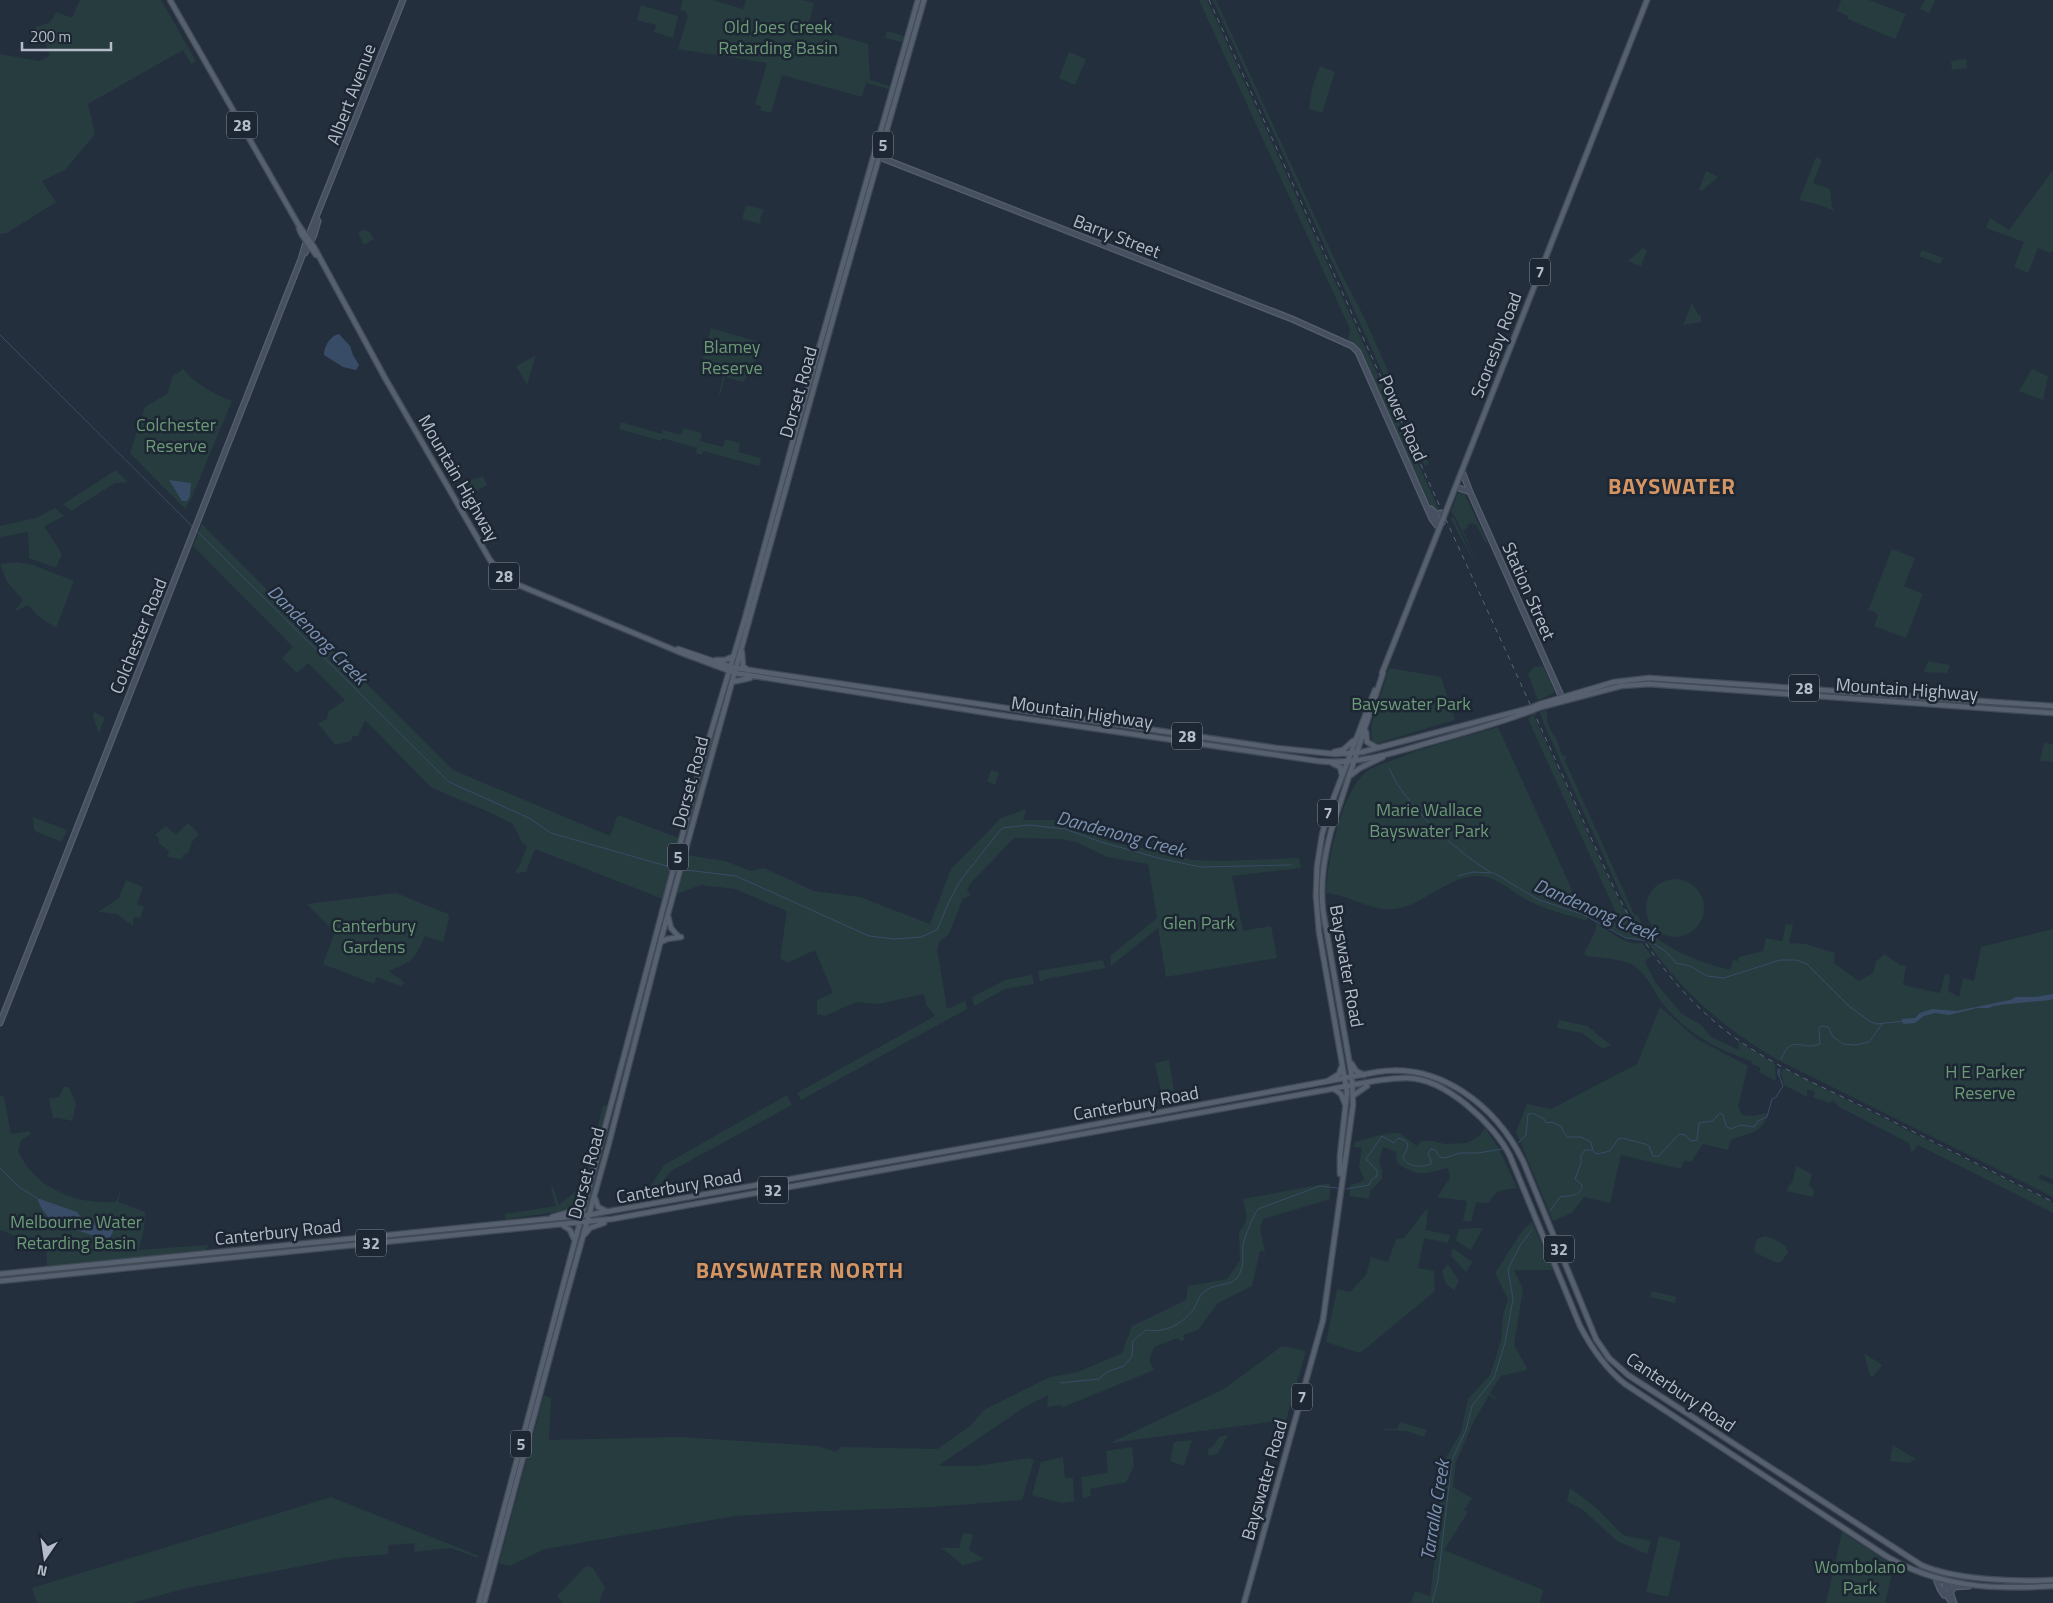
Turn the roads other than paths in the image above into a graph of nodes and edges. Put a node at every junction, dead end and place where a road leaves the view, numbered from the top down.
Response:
1 (170, 0) edge
2 (403, 0) edge
3 (918, 0) edge
4 (924, 0) edge
5 (1647, 0) edge
6 (877, 156) junction
7 (325, 198) junction
8 (865, 206) junction
9 (859, 207) junction
10 (299, 226) junction
11 (312, 226) junction
12 (308, 242) junction
13 (838, 289) junction
14 (1344, 342) joint
15 (798, 421) junction
16 (804, 422) junction
17 (788, 456) junction
18 (794, 457) junction
19 (1462, 471) junction
20 (1457, 484) junction
21 (1469, 490) junction
22 (783, 496) junction
23 (776, 499) junction
24 (1428, 506) junction
25 (1441, 513) dead end
26 (1441, 523) junction
27 (764, 543) junction
28 (770, 544) junction
29 (671, 647) junction
30 (742, 648) junction
31 (734, 656) junction
32 (712, 660) junction
33 (733, 670) junction
34 (749, 670) junction
35 (1383, 673) junction
36 (756, 678) junction
37 (732, 682) junction
38 (868, 691) junction
39 (1562, 699) junction
40 (951, 700) junction
41 (2053, 706) edge
42 (960, 709) junction
43 (1530, 710) junction
44 (2053, 713) edge
45 (1499, 721) junction
46 (1466, 724) junction
47 (1098, 726) junction
48 (1367, 726) junction
49 (1424, 735) junction
50 (1180, 738) junction
51 (1354, 741) junction
52 (1426, 744) junction
53 (1276, 748) junction
54 (1378, 748) junction
55 (1309, 752) junction
56 (1358, 752) junction
57 (1319, 753) junction
58 (1350, 754) junction
59 (1389, 754) junction
60 (1296, 757) junction
61 (1304, 759) junction
62 (1355, 760) junction
63 (1347, 761) junction
64 (1330, 762) junction
65 (700, 770) junction
66 (707, 771) junction
67 (1342, 776) junction
68 (1350, 777) junction
69 (1324, 829) junction
70 (1331, 832) junction
71 (1319, 880) junction
72 (668, 915) junction
73 (661, 943) junction
74 (1330, 952) junction
75 (1322, 953) junction
76 (1333, 970) junction
77 (1326, 972) junction
78 (0, 1023) edge
79 (1348, 1051) junction
80 (1342, 1063) junction
81 (1364, 1075) junction
82 (1352, 1077) junction
83 (1439, 1078) junction
84 (1345, 1079) junction
85 (1380, 1081) junction
86 (1324, 1082) junction
87 (1434, 1084) junction
88 (1353, 1086) junction
89 (1346, 1087) junction
90 (1334, 1089) junction
91 (1271, 1092) junction
92 (1354, 1095) junction
93 (1274, 1100) junction
94 (1346, 1110) junction
95 (1107, 1122) junction
96 (1108, 1130) junction
97 (922, 1156) junction
98 (1342, 1158) junction
99 (925, 1162) junction
100 (812, 1176) junction
101 (812, 1183) junction
102 (722, 1192) junction
103 (594, 1194) junction
104 (724, 1199) junction
105 (584, 1206) junction
106 (1543, 1209) junction
107 (610, 1212) junction
108 (1534, 1213) junction
109 (588, 1215) junction
110 (581, 1216) junction
111 (612, 1219) junction
112 (539, 1220) junction
113 (586, 1223) junction
114 (579, 1224) junction
115 (563, 1226) junction
116 (462, 1228) junction
117 (462, 1234) junction
118 (583, 1237) junction
119 (574, 1240) junction
120 (213, 1253) junction
121 (214, 1259) junction
122 (131, 1261) junction
123 (131, 1267) junction
124 (1567, 1267) junction
125 (1558, 1272) junction
126 (0, 1274) edge
127 (0, 1281) edge
128 (1642, 1384) junction
129 (1638, 1394) junction
130 (536, 1396) junction
131 (1687, 1414) junction
132 (1681, 1422) junction
133 (1819, 1500) junction
134 (1814, 1508) junction
135 (1950, 1574) junction
136 (1936, 1578) junction
137 (2053, 1580) edge
138 (1947, 1581) junction
139 (1978, 1585) junction
140 (2053, 1586) edge
141 (1948, 1594) junction
142 (479, 1603) edge
143 (484, 1603) edge
144 (1244, 1603) edge
145 (1953, 1603) edge

1 - 10 main road, Mountain Highway / 28
2 - 7 main road, Albert Avenue
3 - 6 main road, Dorset Road / 5
4 - 6 main road, Dorset Road / 5
5 - 19 main road, Scoresby Road / 7
6 - 8 main road, Dorset Road / 5
6 - 9 main road, Dorset Road / 5
6 - 14 main road, Barry Street
7 - 11 main road, Albert Avenue
7 - 12 main road, Albert Avenue
8 - 9 main road
8 - 13 main road, Dorset Road / 5
9 - 13 main road, Dorset Road / 5
10 - 11 main road
10 - 12 main road, Mountain Highway / 28
11 - 12 main road, Albert Avenue
12 - 29 main road, Mountain Highway / 28
12 - 78 main road, Colchester Road
13 - 15 main road, Dorset Road / 5
13 - 16 main road, Dorset Road / 5
14 - 24 main road, Power Road
15 - 16 main road
15 - 17 main road, Dorset Road / 5
16 - 18 main road, Dorset Road / 5
17 - 18 main road
17 - 23 main road, Dorset Road / 5
18 - 22 main road, Dorset Road / 5
19 - 20 main road, Scoresby Road / 7
19 - 21 main road, Station Street
20 - 21 main road
20 - 26 main road, Scoresby Road / 7, bridge
21 - 39 main road, Station Street
22 - 23 main road
22 - 28 main road, Dorset Road / 5
23 - 27 main road, Dorset Road / 5
24 - 25 main road
24 - 26 main road, Power Road
26 - 35 main road, Scoresby Road / 7
27 - 28 main road
27 - 31 main road, Dorset Road / 5
28 - 30 main road, Dorset Road / 5
29 - 32 main road, Mountain Highway / 28
29 - 33 main road, Mountain Highway / 28
30 - 33 main road, Dorset Road / 5
30 - 34 main road
31 - 32 main road
31 - 33 main road, Dorset Road / 5
32 - 33 main road, Mountain Highway / 28
33 - 34 main road, Mountain Highway / 28
33 - 36 main road, Mountain Highway / 28
33 - 37 main road, Dorset Road / 5
33 - 65 main road, Dorset Road / 5
34 - 38 main road, Mountain Highway / 28
35 - 48 main road, Scoresby Road / 7
35 - 51 main road, Scoresby Road / 7
36 - 37 main road
36 - 38 main road, Mountain Highway / 28
37 - 66 main road, Dorset Road / 5
38 - 40 main road, Mountain Highway / 28
38 - 42 main road, Mountain Highway / 28
39 - 41 main road, Mountain Highway / 28
39 - 43 main road, Mountain Highway / 28, bridge
39 - 44 main road, Mountain Highway / 28
40 - 42 main road
40 - 47 main road, Mountain Highway / 28
42 - 47 main road, Mountain Highway / 28
43 - 45 main road, Mountain Highway / 28
43 - 46 main road, Mountain Highway / 28
45 - 46 main road
45 - 52 main road, Mountain Highway / 28
46 - 49 main road, Mountain Highway / 28
47 - 50 main road, Mountain Highway / 28
48 - 54 main road
48 - 56 main road, Scoresby Road / 7
49 - 52 main road
49 - 54 main road, Mountain Highway / 28
50 - 53 main road, Mountain Highway / 28
50 - 60 main road, Mountain Highway / 28
51 - 57 main road
51 - 58 main road, Scoresby Road / 7
52 - 59 main road, Mountain Highway / 28
53 - 55 main road, Mountain Highway / 28
53 - 60 main road
54 - 56 main road, Mountain Highway / 28
55 - 57 main road, Mountain Highway / 28
55 - 61 main road
56 - 58 main road, Mountain Highway / 28
56 - 62 main road, Bayswater Road / 7
57 - 58 main road, Mountain Highway / 28
58 - 63 main road, Bayswater Road / 7
59 - 62 main road, Mountain Highway / 28
59 - 68 main road
60 - 61 main road, Mountain Highway / 28
61 - 64 main road, Mountain Highway / 28
62 - 63 main road, Mountain Highway / 28
62 - 68 main road, Bayswater Road / 7
63 - 64 main road, Mountain Highway / 28
63 - 67 main road, Bayswater Road / 7
64 - 67 main road
65 - 66 main road
65 - 105 main road, Dorset Road / 5
66 - 72 main road, Dorset Road / 5
67 - 69 main road, Bayswater Road / 7
68 - 70 main road, Bayswater Road / 7
69 - 70 main road
69 - 71 main road, Bayswater Road / 7
70 - 71 main road, Bayswater Road / 7
71 - 74 main road, Bayswater Road / 7
71 - 75 main road, Bayswater Road / 7
72 - 73 main road, Dorset Road / 5
72 - 73 main road
73 - 103 main road, Dorset Road / 5
74 - 75 main road
74 - 76 main road, Bayswater Road / 7
75 - 77 main road, Bayswater Road / 7
76 - 77 main road
76 - 79 main road, Bayswater Road / 7
77 - 80 main road, Bayswater Road / 7
79 - 81 main road
79 - 82 main road, Bayswater Road / 7
80 - 84 main road, Bayswater Road / 7
80 - 86 main road
81 - 82 main road, Canterbury Road / 32
81 - 83 main road, Canterbury Road / 32
82 - 84 main road, Canterbury Road / 32
82 - 88 main road, Bayswater Road / 7
83 - 87 main road
83 - 106 main road, Canterbury Road / 32
84 - 86 main road, Canterbury Road / 32
84 - 89 main road, Bayswater Road / 7
85 - 87 main road, Canterbury Road / 32
85 - 88 main road, Canterbury Road / 32
85 - 92 main road
86 - 91 main road, Canterbury Road / 32
87 - 108 main road, Canterbury Road / 32
88 - 89 main road, Canterbury Road / 32
88 - 92 main road, Bayswater Road / 7
89 - 90 main road, Canterbury Road / 32
89 - 94 main road, Bayswater Road / 7
90 - 93 main road, Canterbury Road / 32
90 - 94 main road
91 - 93 main road
91 - 95 main road, Canterbury Road / 32
92 - 98 main road, Bayswater Road / 7
93 - 96 main road, Canterbury Road / 32
94 - 98 main road, Bayswater Road / 7
95 - 96 main road
95 - 97 main road, Canterbury Road / 32
96 - 99 main road, Canterbury Road / 32
97 - 99 main road
97 - 100 main road, Canterbury Road / 32
98 - 144 main road, Bayswater Road / 7
99 - 101 main road, Canterbury Road / 32
100 - 101 main road
100 - 102 main road, Canterbury Road / 32
101 - 104 main road, Canterbury Road / 32
102 - 104 main road
102 - 107 main road, Canterbury Road / 32
103 - 107 main road
103 - 109 main road, Dorset Road / 5
104 - 111 main road, Canterbury Road / 32
105 - 110 main road, Dorset Road / 5
105 - 112 main road
106 - 108 main road
106 - 124 main road, Canterbury Road / 32
107 - 109 main road, Canterbury Road / 32
108 - 125 main road, Canterbury Road / 32
109 - 110 main road, Canterbury Road / 32
109 - 113 main road, Dorset Road / 5
110 - 112 main road, Canterbury Road / 32
110 - 114 main road, Dorset Road / 5
111 - 113 main road, Canterbury Road / 32
111 - 118 main road
112 - 116 main road, Canterbury Road / 32
113 - 114 main road, Canterbury Road / 32
113 - 118 main road, Dorset Road / 5
114 - 115 main road, Canterbury Road / 32
114 - 119 main road, Dorset Road / 5
115 - 117 main road, Canterbury Road / 32
115 - 119 main road
116 - 117 main road
116 - 120 main road, Canterbury Road / 32
117 - 121 main road, Canterbury Road / 32
118 - 130 main road, Dorset Road / 5
119 - 130 main road, Dorset Road / 5
120 - 121 main road
120 - 122 main road, Canterbury Road / 32
121 - 123 main road, Canterbury Road / 32
122 - 123 main road
122 - 126 main road, Canterbury Road / 32
123 - 127 main road, Canterbury Road / 32
124 - 125 main road
124 - 128 main road, Canterbury Road / 32
125 - 129 main road, Canterbury Road / 32
128 - 129 main road
128 - 131 main road, Canterbury Road / 32
129 - 132 main road, Canterbury Road / 32
130 - 142 main road, Dorset Road / 5
130 - 143 main road, Dorset Road / 5
131 - 132 main road
131 - 133 main road, Canterbury Road / 32
132 - 134 main road, Canterbury Road / 32
133 - 134 main road
133 - 135 main road, Canterbury Road / 32
134 - 136 main road, Canterbury Road / 32
135 - 137 main road, Canterbury Road / 32
135 - 138 main road
136 - 138 main road, Canterbury Road / 32
136 - 141 main road
138 - 139 main road, Canterbury Road / 32
138 - 141 main road
139 - 140 main road, Canterbury Road / 32
139 - 141 main road
141 - 145 main road

